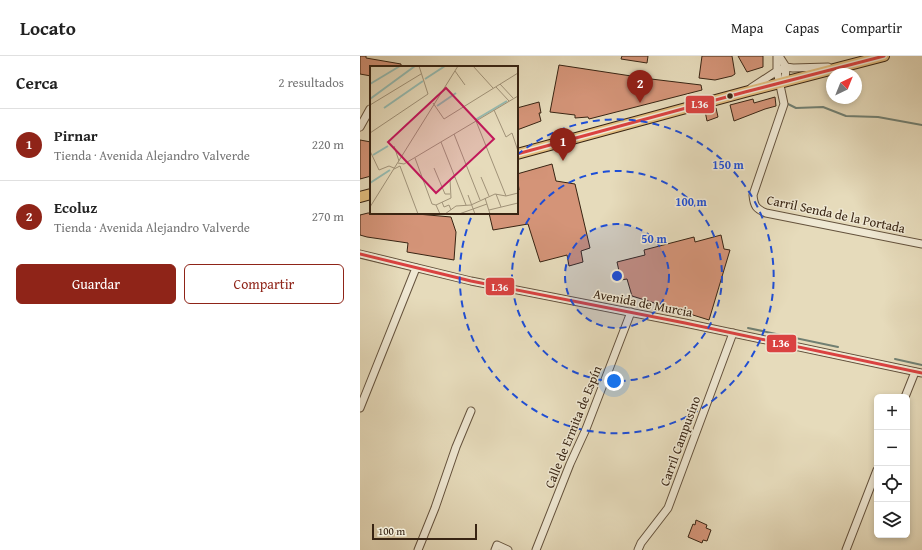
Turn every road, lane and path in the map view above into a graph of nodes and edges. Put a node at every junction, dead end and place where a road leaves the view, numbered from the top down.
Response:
1 (778, 56) edge
2 (884, 56) edge
3 (786, 67) junction
4 (840, 67) junction
5 (777, 71) junction
6 (782, 83) junction
7 (745, 92) junction
8 (370, 109) dead end
9 (360, 127) edge
10 (518, 154) edge
11 (370, 194) edge
12 (360, 197) edge
13 (922, 244) edge
14 (360, 254) edge
15 (416, 268) junction
16 (631, 312) junction
17 (733, 333) junction
18 (919, 373) edge
19 (907, 394) edge
20 (360, 408) edge
21 (471, 411) dead end
22 (874, 478) edge
23 (418, 550) edge
24 (495, 550) edge
25 (508, 550) edge
26 (536, 550) edge
27 (638, 550) edge
28 (846, 550) edge

1 - 3 street
1 - 5 street
2 - 4 main road
3 - 4 street
3 - 5 street
3 - 6 street
4 - 6 main road
5 - 6 street
5 - 7 street
6 - 7 main road
6 - 13 street, Carril Senda de la Portada
7 - 10 main road
8 - 9 street
11 - 12 main road
14 - 15 street, Avenida de Murcia
15 - 16 street, Avenida de Murcia
15 - 20 street
16 - 17 street, Avenida de Murcia
16 - 26 street, Calle de Ermita de Espín
17 - 18 street, Avenida de Murcia
17 - 27 street, Carril Campusino
18 - 19 street
21 - 23 street
22 - 28 street
24 - 25 street

